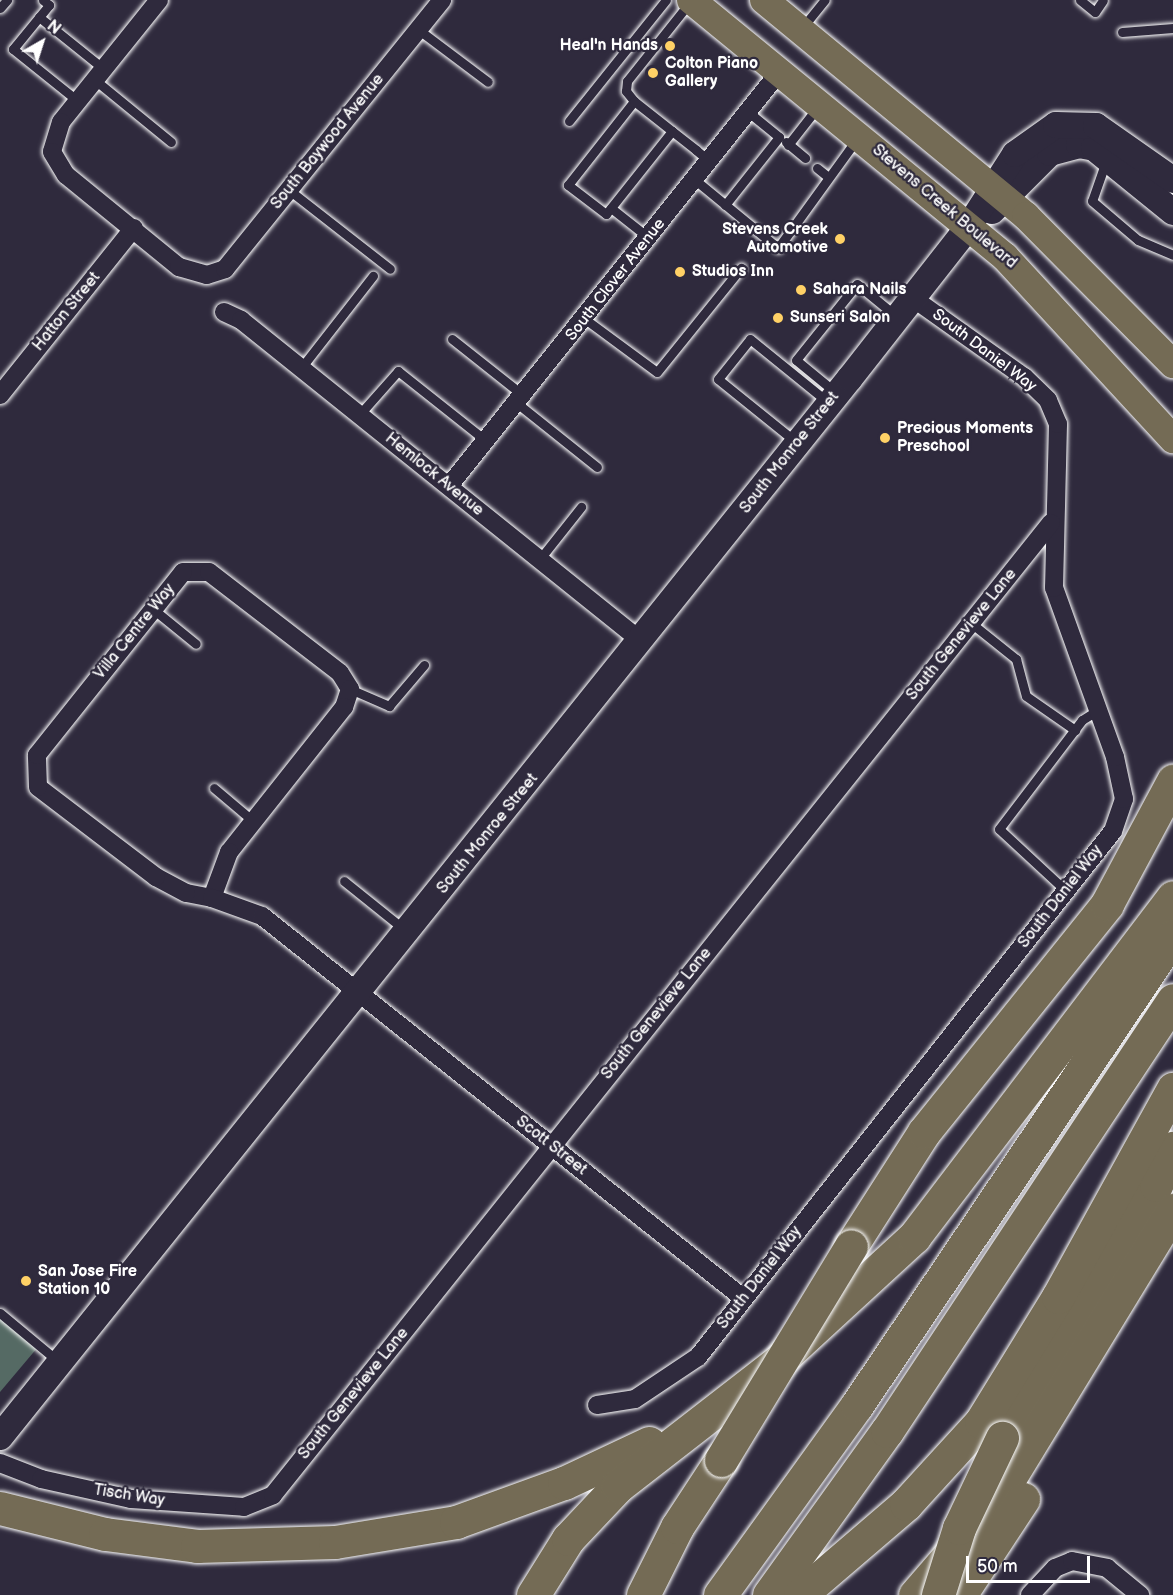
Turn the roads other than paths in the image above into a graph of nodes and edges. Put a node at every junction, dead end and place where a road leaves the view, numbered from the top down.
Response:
1 (7, 0) edge
2 (42, 0) edge
3 (159, 0) edge
4 (442, 0) edge
5 (666, 0) edge
6 (692, 0) edge
7 (764, 0) edge
8 (825, 0) edge
9 (1080, 0) edge
10 (1103, 0) edge
11 (0, 8) edge
12 (39, 17) junction
13 (1173, 28) edge
14 (801, 29) junction
15 (419, 30) junction
16 (1122, 32) dead end
17 (780, 71) junction
18 (99, 74) junction
19 (488, 82) dead end
20 (78, 101) junction
21 (634, 101) junction
22 (821, 104) junction
23 (748, 112) junction
24 (569, 121) dead end
25 (672, 131) junction
26 (860, 136) junction
27 (779, 137) junction
28 (171, 142) dead end
29 (788, 145) junction
30 (805, 158) dead end
31 (1107, 159) junction
32 (708, 160) junction
33 (818, 168) dead end
34 (828, 177) junction
35 (694, 179) junction
36 (1173, 180) edge
37 (289, 190) junction
38 (999, 193) junction
39 (725, 205) junction
40 (611, 208) junction
41 (1173, 212) edge
42 (969, 226) junction
43 (134, 228) junction
44 (649, 238) junction
45 (1173, 255) edge
46 (741, 267) dead end
47 (390, 269) dead end
48 (373, 276) dead end
49 (906, 308) junction
50 (224, 312) dead end
51 (585, 319) junction
52 (452, 339) dead end
53 (1173, 364) edge
54 (301, 368) junction
55 (0, 395) edge
56 (834, 399) junction
57 (521, 400) junction
58 (359, 415) junction
59 (1173, 439) edge
60 (485, 440) junction
61 (798, 444) junction
62 (597, 467) dead end
63 (448, 486) junction
64 (581, 507) dead end
65 (1051, 523) junction
66 (539, 560) junction
67 (153, 609) junction
68 (971, 623) junction
69 (641, 641) junction
70 (196, 644) dead end
71 (424, 665) dead end
72 (350, 689) junction
73 (1098, 710) junction
74 (1075, 730) junction
75 (1173, 781) edge
76 (214, 788) dead end
77 (253, 820) junction
78 (344, 881) dead end
79 (1066, 891) junction
80 (1173, 897) edge
81 (212, 898) junction
82 (409, 933) junction
83 (1173, 936) edge
84 (360, 993) junction
85 (1173, 1000) edge
86 (1173, 1089) edge
87 (552, 1146) junction
88 (1173, 1148) edge
89 (1173, 1210) edge
90 (1173, 1240) edge
91 (743, 1298) junction
92 (0, 1314) edge
93 (59, 1362) junction
94 (724, 1403) junction
95 (597, 1405) dead end
96 (0, 1437) edge
97 (0, 1463) edge
98 (262, 1503) joint
99 (0, 1508) edge
100 (677, 1527) junction
101 (533, 1595) edge
102 (623, 1595) edge
103 (643, 1595) edge
104 (720, 1595) edge
105 (769, 1595) edge
106 (800, 1595) edge
107 (915, 1595) edge
108 (938, 1595) edge
109 (960, 1595) edge
110 (1030, 1595) edge
111 (1140, 1595) edge

1 - 11 lane
2 - 12 lane
3 - 18 street
4 - 15 street, South Baywood Avenue
5 - 24 lane
6 - 17 main road, Stevens Creek Boulevard
6 - 21 lane
7 - 14 main road
8 - 14 lane
9 - 10 lane
12 - 18 lane
12 - 20 lane
13 - 16 lane
14 - 38 main road
15 - 19 lane
15 - 37 street, South Baywood Avenue
17 - 22 main road, Stevens Creek Boulevard
17 - 23 street, South Clover Avenue
18 - 20 street
18 - 28 lane
20 - 43 street
21 - 25 lane
21 - 40 lane
22 - 26 main road, Stevens Creek Boulevard
22 - 29 lane
23 - 27 lane
23 - 32 street, South Clover Avenue
25 - 32 lane
25 - 40 lane
26 - 34 lane
26 - 42 main road, Stevens Creek Boulevard
27 - 29 lane
27 - 39 lane
29 - 30 lane
31 - 38 main road
31 - 41 main road
31 - 45 lane
32 - 35 street, South Clover Avenue
33 - 34 lane
34 - 39 lane
35 - 39 lane
35 - 44 street, South Clover Avenue
36 - 38 main road
37 - 43 street, South Baywood Avenue
37 - 47 lane
38 - 42 main road, South Monroe Street
38 - 53 main road
40 - 44 lane
42 - 49 main road, South Monroe Street
42 - 59 main road, Stevens Creek Boulevard
43 - 55 street, Hatton Street
44 - 51 street, South Clover Avenue
46 - 51 lane
48 - 54 lane
49 - 56 main road, South Monroe Street
49 - 56 lane
49 - 65 street, South Daniel Way
50 - 54 street, Hemlock Avenue
51 - 57 street, South Clover Avenue
52 - 57 lane
54 - 58 street, Hemlock Avenue
56 - 61 main road, South Monroe Street
56 - 61 lane
57 - 60 street, South Clover Avenue
57 - 62 lane
58 - 60 lane
58 - 63 street, Hemlock Avenue
60 - 63 street, South Clover Avenue
61 - 69 main road, South Monroe Street
63 - 66 street, Hemlock Avenue
64 - 66 lane
65 - 68 street, South Genevieve Lane
65 - 73 street, South Daniel Way
66 - 69 street, Hemlock Avenue
67 - 70 lane
67 - 72 street, Villa Centre Way
67 - 81 street, Villa Centre Way
68 - 74 lane
68 - 87 street, South Genevieve Lane
69 - 82 main road, South Monroe Street
71 - 72 lane
72 - 77 street
73 - 74 lane
73 - 79 street, South Daniel Way
74 - 79 lane
75 - 100 highway, bridge
76 - 77 lane
77 - 81 street
78 - 82 lane
79 - 91 street, South Daniel Way
80 - 94 highway
81 - 84 street, Villa Centre Way
82 - 84 main road, South Monroe Street
83 - 104 highway
84 - 87 street, Scott Street
84 - 93 main road, South Monroe Street
85 - 105 highway
86 - 106 highway
87 - 91 street, Scott Street
87 - 98 street, South Genevieve Lane
88 - 108 highway, bridge
89 - 107 highway
90 - 109 highway
91 - 95 street, South Daniel Way
92 - 93 lane
93 - 96 main road, South Monroe Street
94 - 99 highway
94 - 101 highway
97 - 98 street, Tisch Way
100 - 102 highway
100 - 103 highway
110 - 111 street

